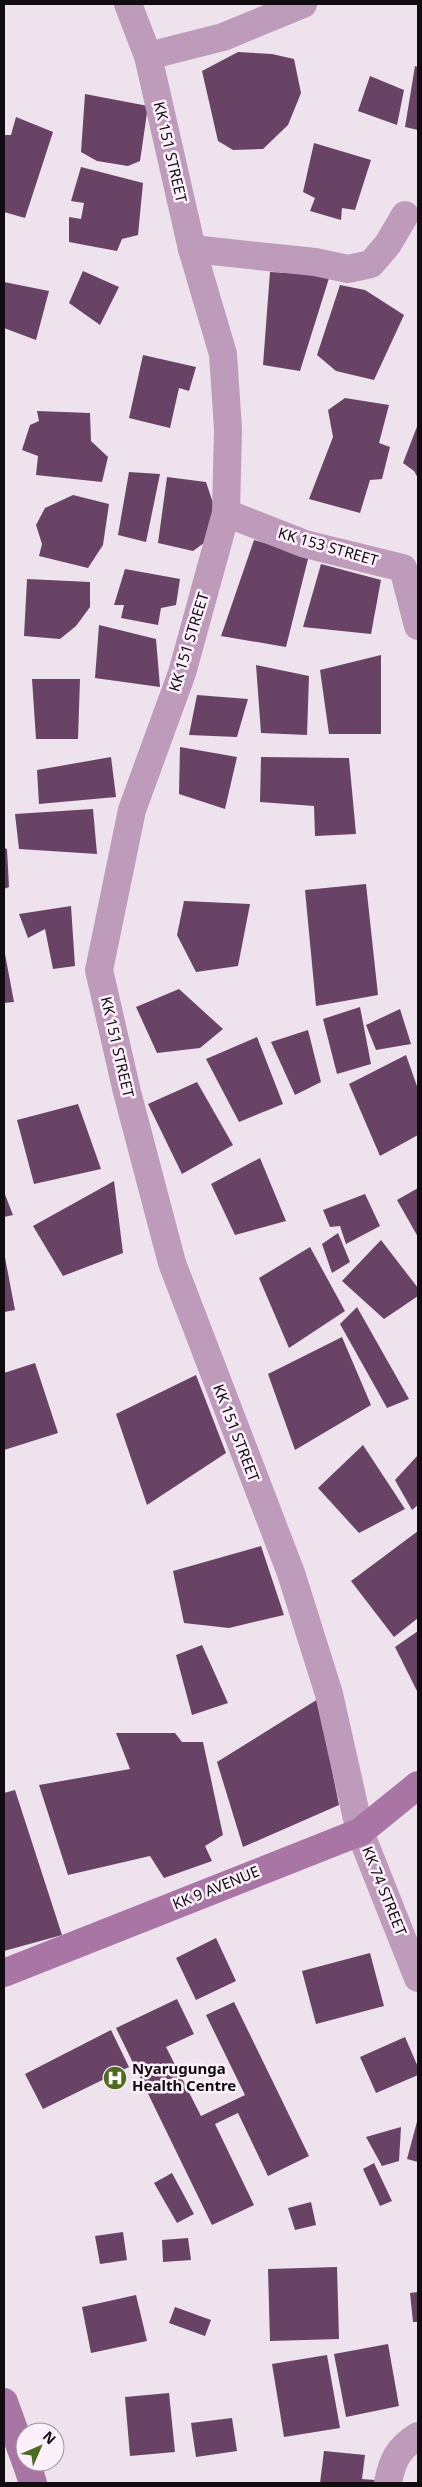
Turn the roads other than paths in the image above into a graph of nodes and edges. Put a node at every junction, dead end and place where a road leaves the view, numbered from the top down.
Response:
1 (128, 4) edge
2 (302, 4) edge
3 (148, 56) junction
4 (405, 215) dead end
5 (192, 249) junction
6 (226, 513) junction
7 (411, 568) edge
8 (418, 626) edge
9 (418, 1785) edge
10 (360, 1832) junction
11 (4, 1973) edge
12 (418, 1978) edge
13 (4, 2402) edge
14 (15, 2433) edge
15 (418, 2436) edge
16 (388, 2483) edge

1 - 3 street, KK 151 STREET
2 - 3 street
3 - 5 street, KK 151 STREET
4 - 5 street
5 - 6 street, KK 151 STREET
6 - 7 street, KK 153 STREET
6 - 10 street, KK 151 STREET
7 - 8 street, KK 153 STREET
9 - 10 main road, KK 9 AVENUE
10 - 11 main road, KK 9 AVENUE
10 - 12 street, KK 74 STREET
13 - 14 main road
15 - 16 street

